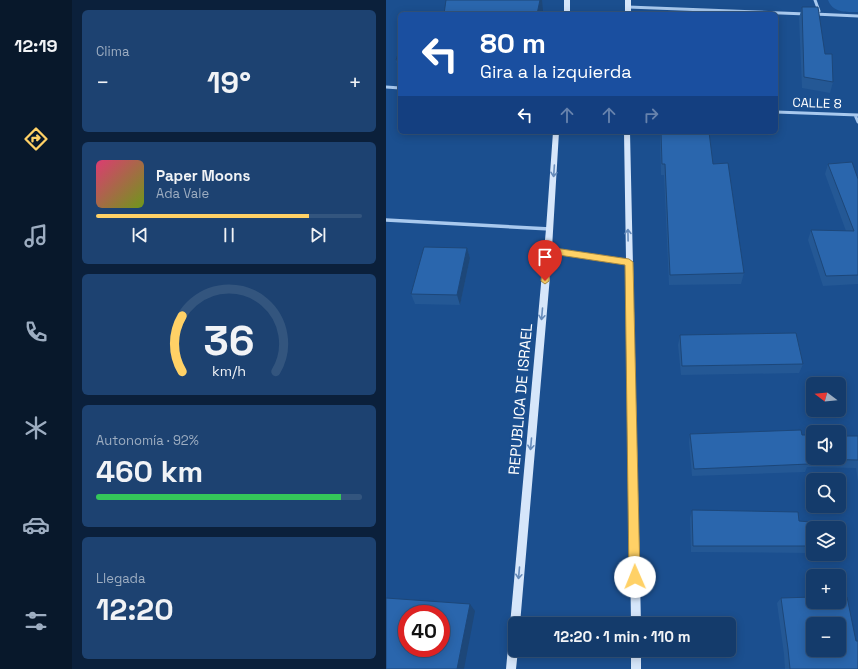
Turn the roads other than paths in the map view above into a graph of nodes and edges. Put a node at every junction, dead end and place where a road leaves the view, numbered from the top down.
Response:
1 (568, 0) edge
2 (628, 0) edge
3 (815, 0) edge
4 (628, 7) junction
5 (567, 12) edge
6 (628, 12) edge
7 (765, 12) edge
8 (778, 12) edge
9 (820, 14) junction
10 (858, 16) edge
11 (386, 87) edge
12 (398, 88) edge
13 (778, 112) edge
14 (857, 115) edge
15 (858, 122) edge
16 (556, 134) edge
17 (627, 134) edge
18 (386, 220) edge
19 (550, 229) junction
20 (548, 250) junction
21 (629, 262) junction
22 (636, 617) edge
23 (636, 657) edge
24 (511, 669) edge
25 (636, 669) edge

1 - 5 street
2 - 4 street
3 - 9 street
4 - 6 street
4 - 7 street
8 - 9 street
9 - 10 street
11 - 12 street
13 - 14 street, CALLE 8
14 - 15 street
16 -> 19 street, REPUBLICA DE ISRAEL
21 -> 17 street
18 - 19 street
19 - 20 street, REPUBLICA DE ISRAEL
20 - 21 street
20 -> 24 street, REPUBLICA DE ISRAEL
21 - 22 street
23 - 25 street

